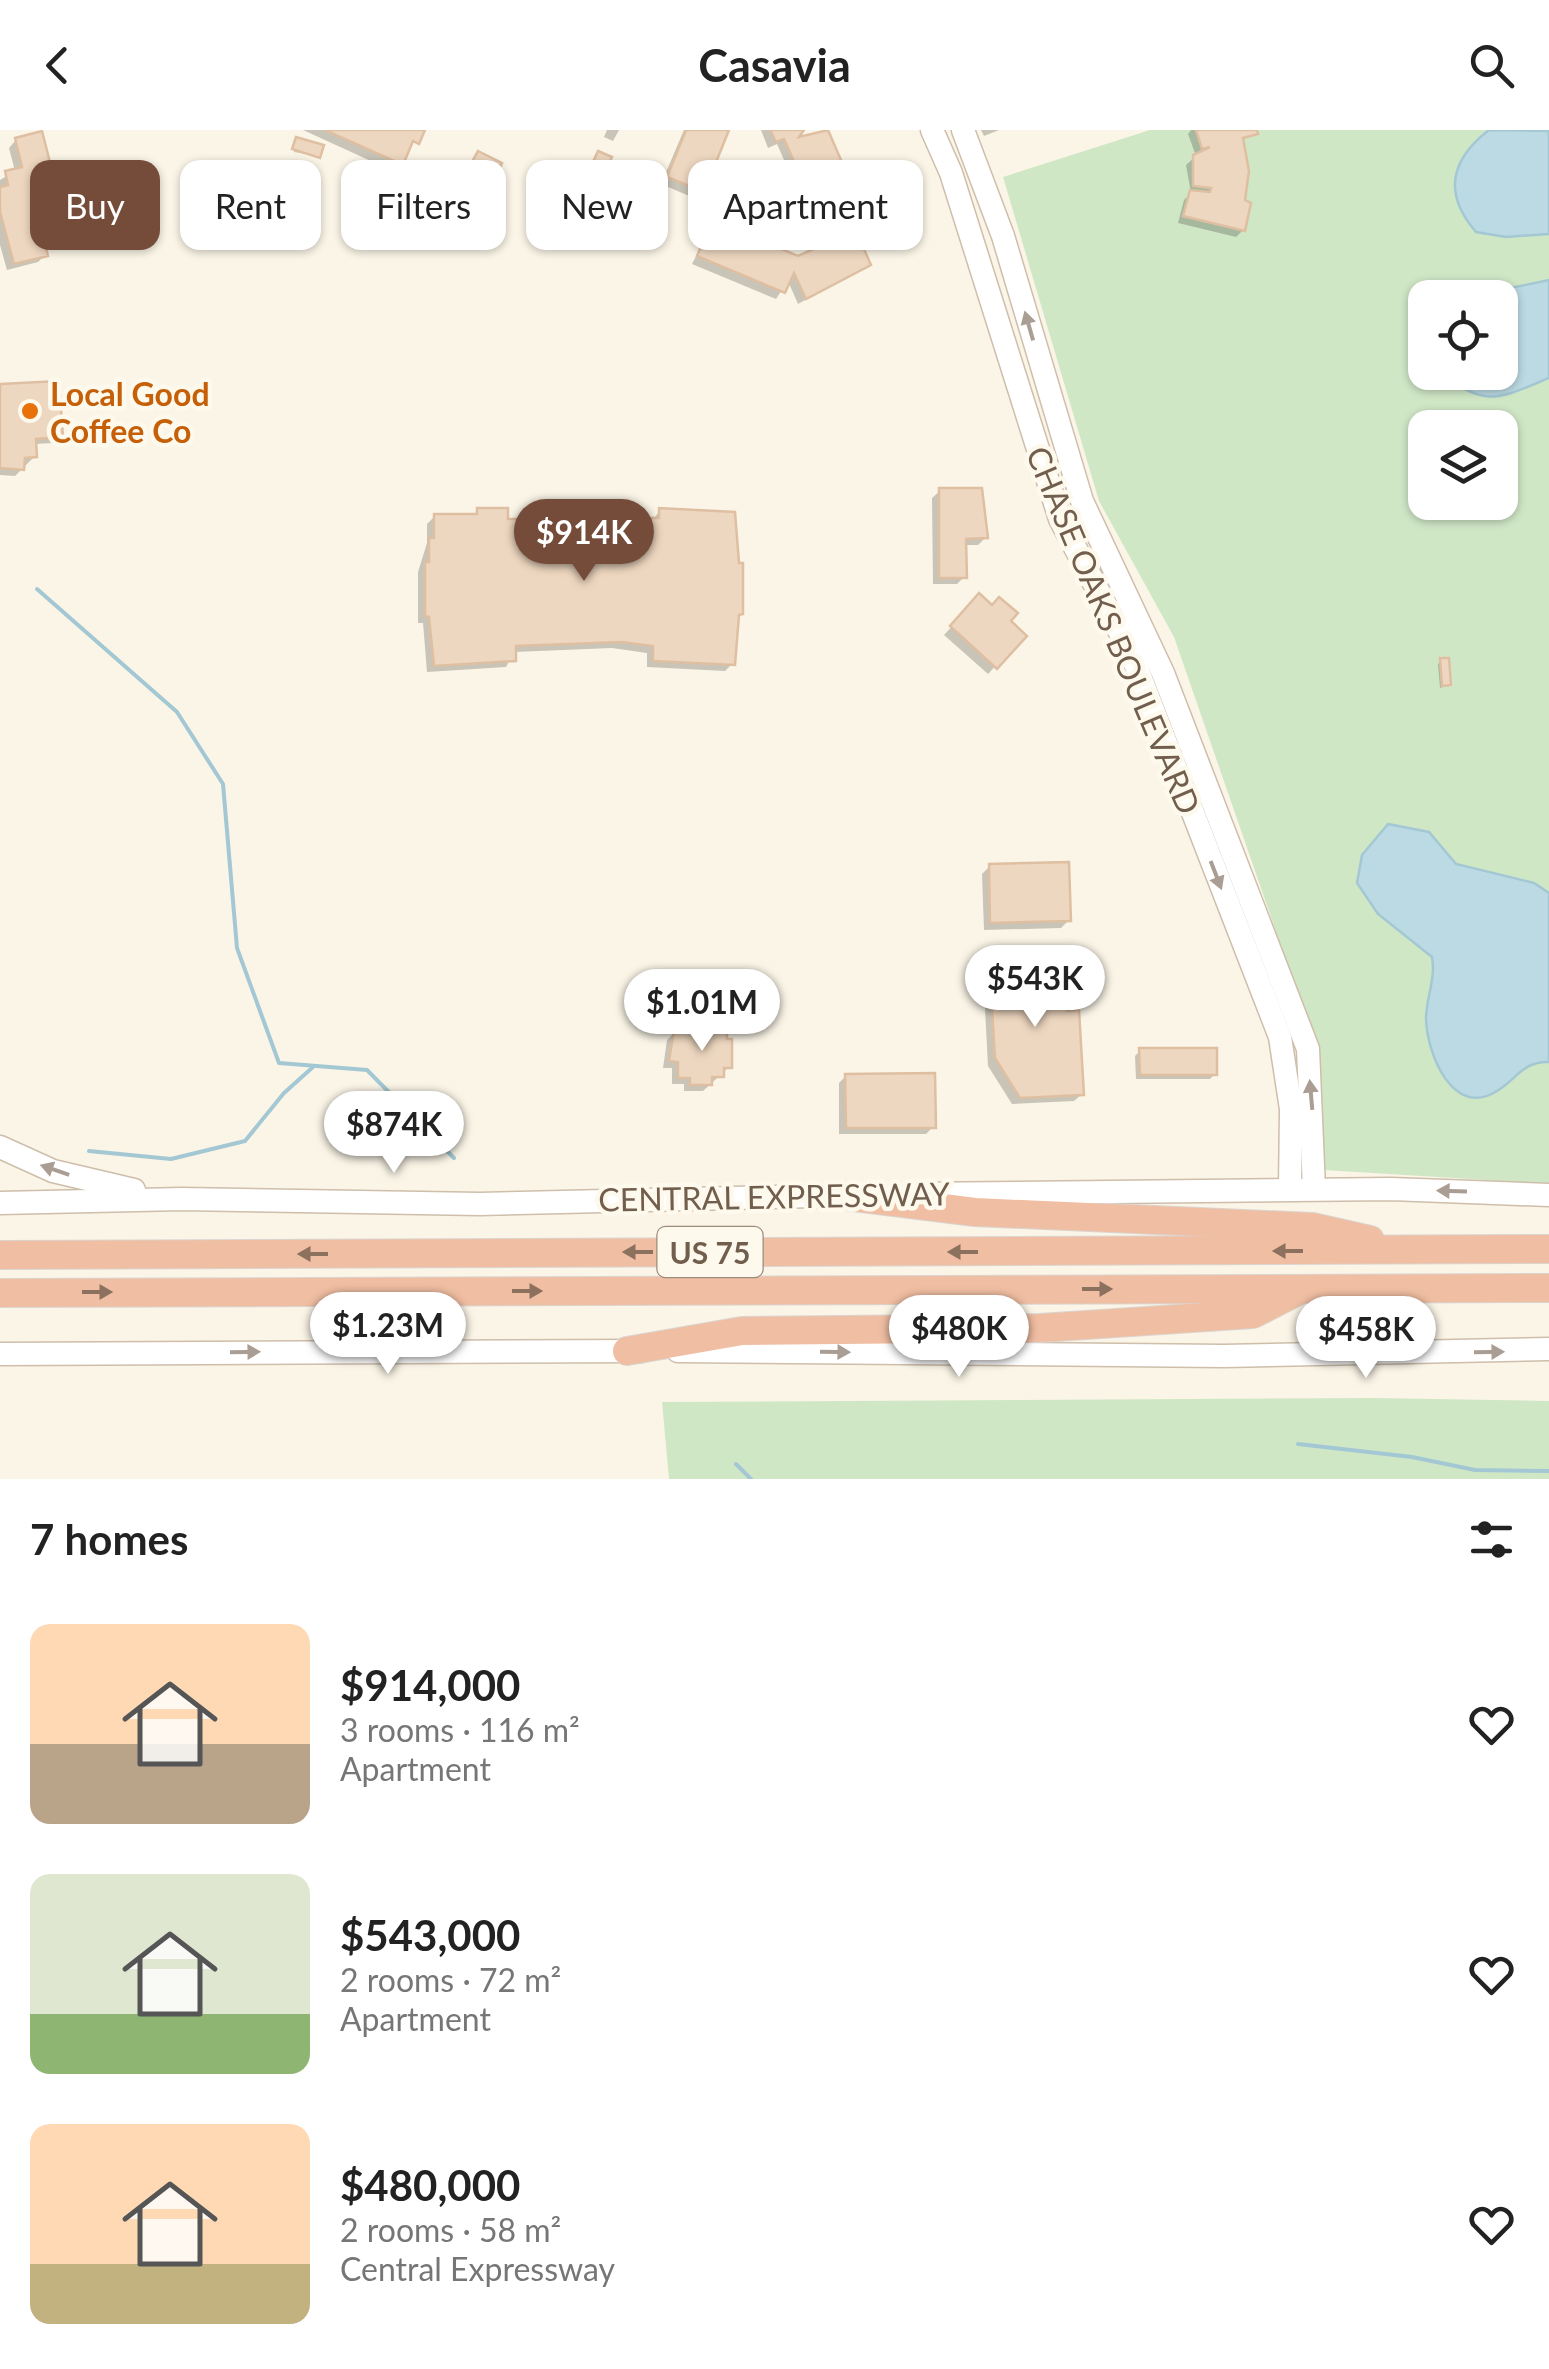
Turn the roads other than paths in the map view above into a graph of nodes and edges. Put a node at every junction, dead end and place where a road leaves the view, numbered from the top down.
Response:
1 (932, 130) edge
2 (963, 130) edge
3 (1043, 375) junction
4 (1017, 384) junction
5 (1140, 649) junction
6 (1262, 923) junction
7 (1238, 931) junction
8 (0, 1146) edge
9 (1290, 1189) junction
10 (1314, 1189) junction
11 (838, 1195) junction
12 (1549, 1195) edge
13 (182, 1198) junction
14 (0, 1203) edge
15 (1549, 1249) edge
16 (1421, 1251) junction
17 (0, 1255) edge
18 (1549, 1288) edge
19 (1302, 1289) junction
20 (0, 1293) edge
21 (1549, 1350) edge
22 (627, 1351) junction
23 (0, 1354) edge
24 (147, 1355) junction
25 (0, 1366) edge

1 - 4 main road, CHASE OAKS BOULEVARD
3 -> 2 main road, CHASE OAKS BOULEVARD
3 - 4 main road
3 - 5 main road, CHASE OAKS BOULEVARD
4 - 5 main road, CHASE OAKS BOULEVARD
5 - 6 main road, CHASE OAKS BOULEVARD
5 -> 7 main road, CHASE OAKS BOULEVARD
6 - 7 main road
10 -> 6 main road, CHASE OAKS BOULEVARD
7 - 9 main road, CHASE OAKS BOULEVARD
13 -> 8 main road
9 - 10 main road, CENTRAL EXPRESSWAY
9 - 11 main road, CENTRAL EXPRESSWAY
12 -> 10 main road, CENTRAL EXPRESSWAY
11 - 13 main road, CENTRAL EXPRESSWAY
11 - 16 highway
13 - 14 main road, CENTRAL EXPRESSWAY
15 - 16 highway, CENTRAL EXPRESSWAY / US 75
16 -> 17 highway, CENTRAL EXPRESSWAY / US 75
18 - 19 highway, US 75
20 -> 19 highway, US 75
19 - 22 highway
22 -> 21 main road
24 -> 22 main road
23 - 24 main road
24 - 25 main road

